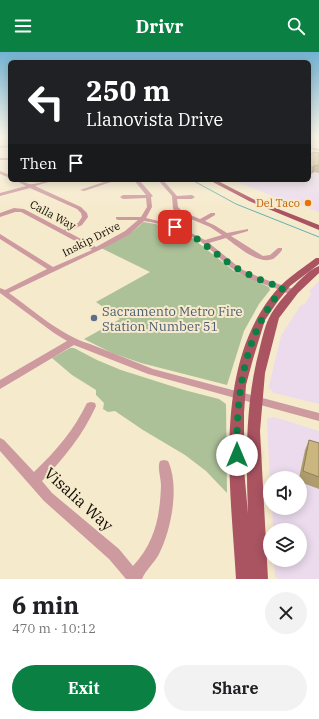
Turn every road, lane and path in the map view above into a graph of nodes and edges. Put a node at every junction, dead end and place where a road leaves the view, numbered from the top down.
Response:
1 (22, 182) edge
2 (46, 182) edge
3 (108, 182) edge
4 (138, 182) edge
5 (162, 182) edge
6 (216, 182) edge
7 (224, 182) edge
8 (31, 186) junction
9 (82, 190) dead end
10 (0, 195) edge
11 (150, 196) junction
12 (122, 197) dead end
13 (192, 197) dead end
14 (174, 198) junction
15 (213, 214) dead end
16 (0, 215) edge
17 (118, 218) dead end
18 (143, 219) junction
19 (200, 221) junction
20 (319, 223) edge
21 (319, 228) edge
22 (246, 230) dead end
23 (64, 232) junction
24 (226, 235) junction
25 (0, 236) edge
26 (204, 242) junction
27 (95, 249) junction
28 (280, 249) dead end
29 (319, 260) edge
30 (52, 269) junction
31 (319, 269) edge
32 (288, 290) junction
33 (2, 291) edge
34 (73, 341) junction
35 (0, 385) edge
36 (238, 396) junction
37 (256, 401) junction
38 (91, 406) dead end
39 (319, 417) edge
40 (0, 443) edge
41 (164, 465) dead end
42 (33, 481) junction
43 (135, 578) edge
44 (245, 579) edge
45 (259, 579) edge

1 - 8 street
2 - 8 street
3 - 9 street
4 - 11 street
5 - 14 street
6 - 21 main road
7 - 20 main road
8 - 10 street
8 - 23 street
11 - 12 street
11 - 18 street, Inskip Drive
13 - 14 street
14 - 19 street
15 - 19 street
16 - 23 street, Calla Way
17 - 18 street
18 - 26 street
18 - 27 street, Inskip Drive
19 - 24 street
22 - 24 street
23 - 27 street, Calla Way
24 - 26 street
24 - 28 street
25 - 30 street
26 - 32 street
27 - 30 street, Inskip Drive
29 - 32 main road
30 - 33 street, Inskip Drive
31 - 32 main road
32 - 36 main road
32 - 37 main road
33 - 34 street
34 - 35 street
34 - 36 street
36 - 37 street
36 - 44 main road
37 - 39 street
37 - 45 main road
38 - 42 street
40 - 42 street, Visalia Way
41 - 43 street
42 - 43 street, Visalia Way

